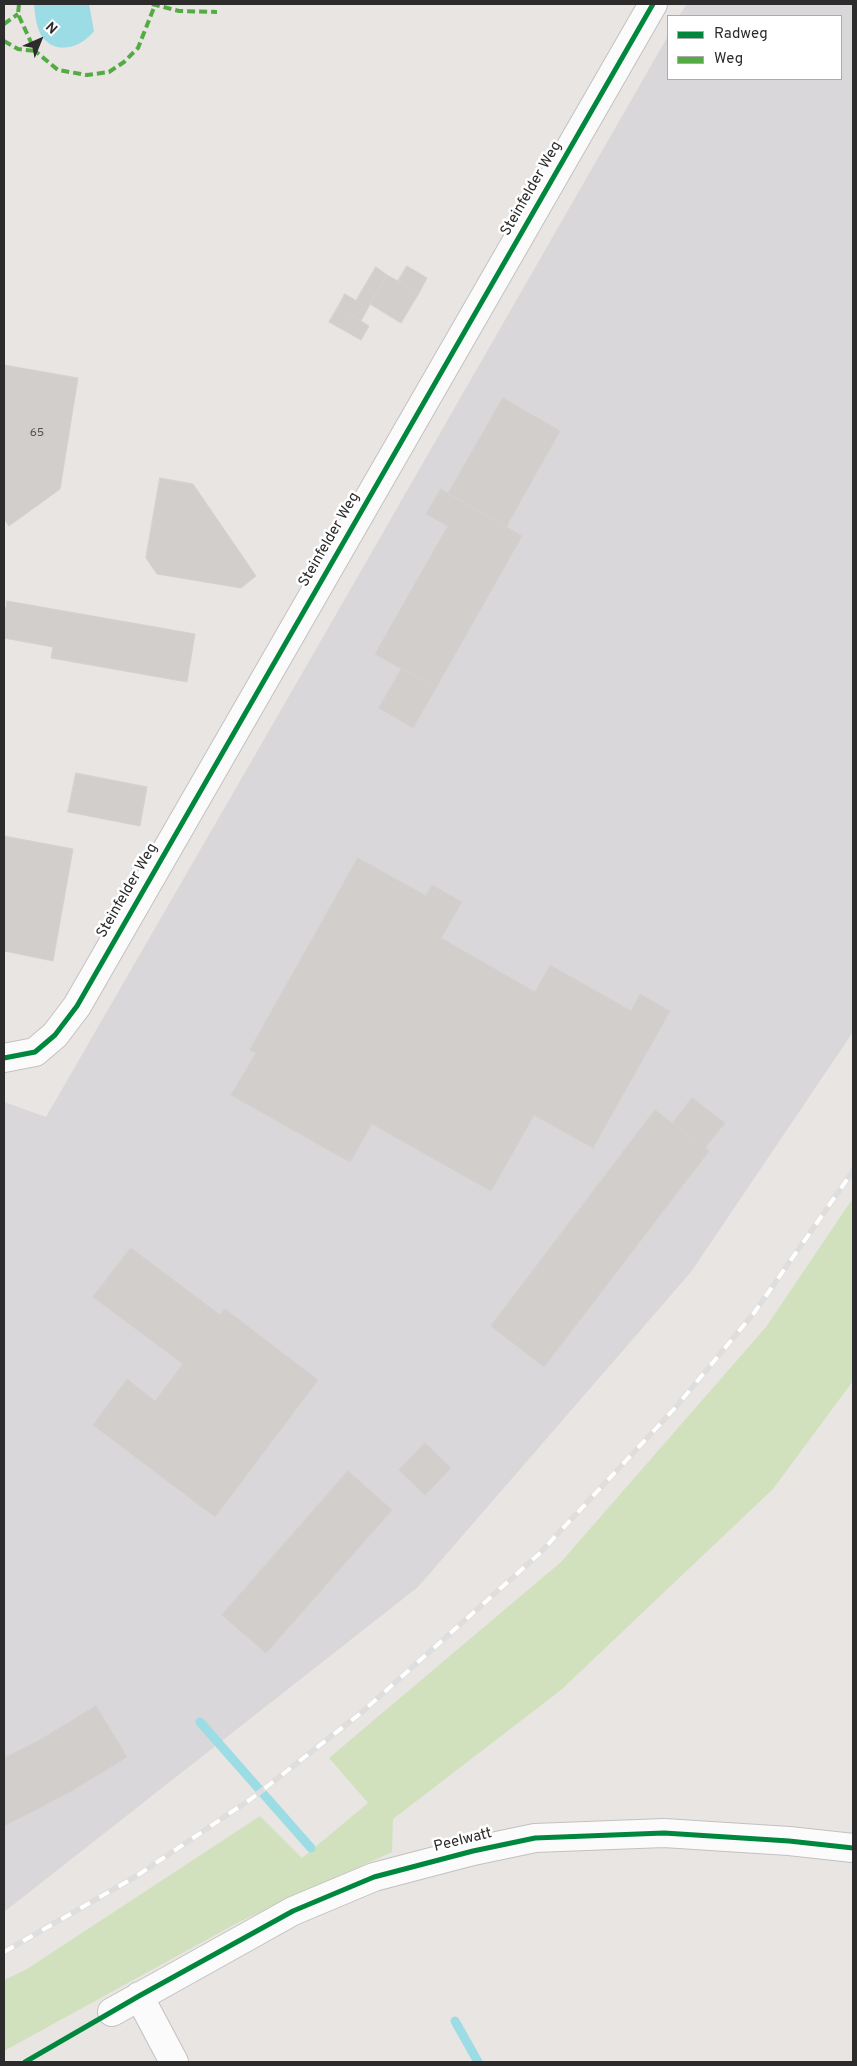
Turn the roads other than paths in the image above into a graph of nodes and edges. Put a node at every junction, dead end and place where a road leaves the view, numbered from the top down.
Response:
1 (653, 4) edge
2 (4, 1058) edge
3 (853, 1848) edge
4 (139, 1996) junction
5 (112, 2012) dead end
6 (174, 2062) edge

1 - 2 street, Steinfelder Weg
3 - 4 street, Peelwatt
4 - 5 street, Peelwatt
4 - 6 street

